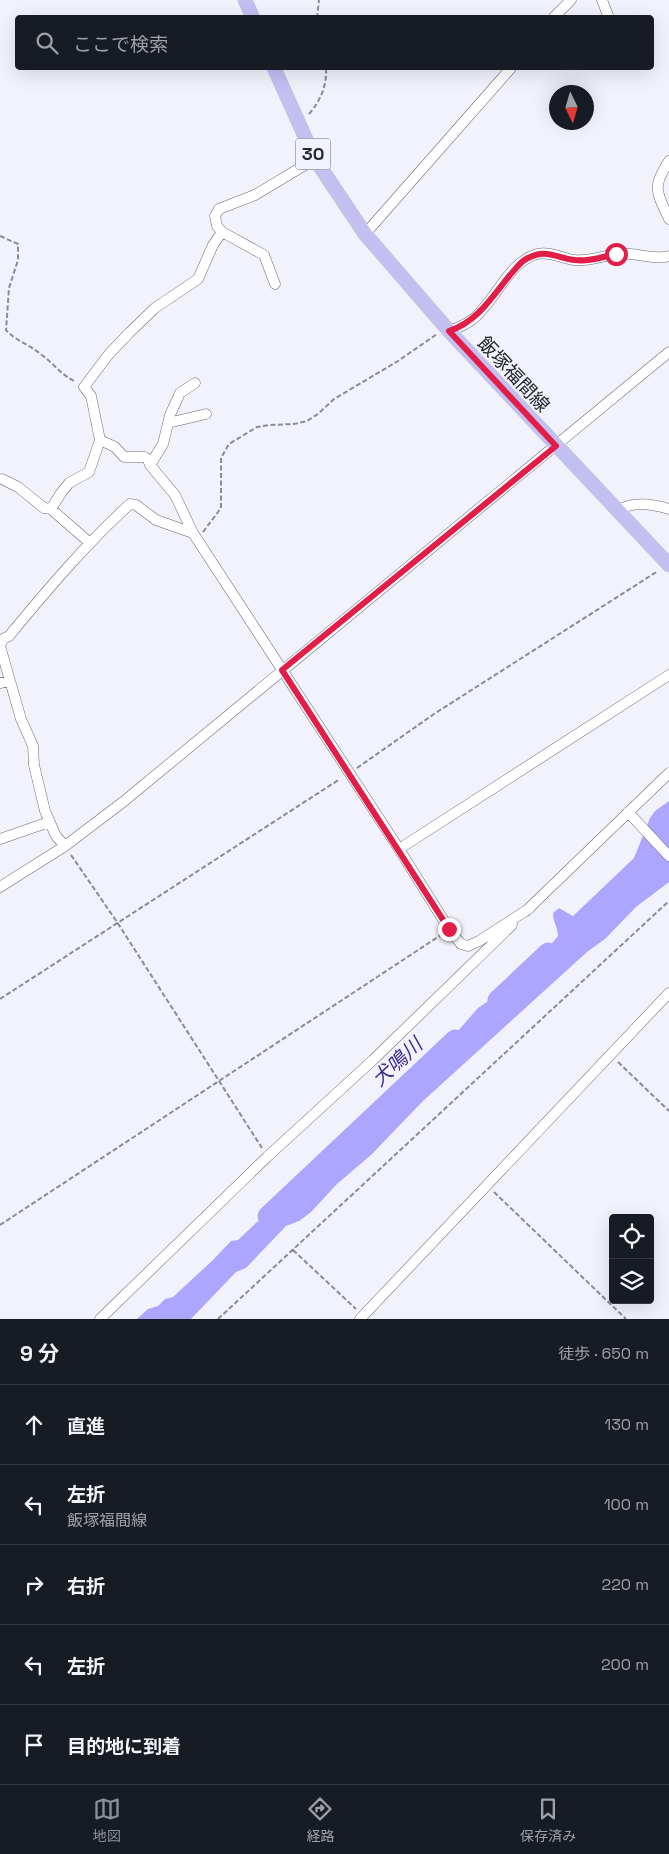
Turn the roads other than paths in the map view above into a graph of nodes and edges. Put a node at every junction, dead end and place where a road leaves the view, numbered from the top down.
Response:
1 (245, 0) edge
2 (571, 0) edge
3 (602, 0) edge
4 (251, 15) edge
5 (556, 15) edge
6 (608, 15) edge
7 (275, 70) edge
8 (509, 70) edge
9 (315, 159) junction
10 (669, 161) edge
11 (669, 219) edge
12 (222, 232) junction
13 (365, 234) junction
14 (669, 256) edge
15 (275, 284) dead end
16 (449, 331) junction
17 (669, 352) edge
18 (195, 383) dead end
19 (206, 414) dead end
20 (168, 423) junction
21 (100, 440) junction
22 (556, 446) junction
23 (150, 465) junction
24 (2, 479) dead end
25 (51, 509) junction
26 (669, 509) edge
27 (617, 511) junction
28 (195, 536) junction
29 (90, 543) junction
30 (669, 564) edge
31 (2, 639) edge
32 (282, 670) junction
33 (669, 676) edge
34 (5, 682) edge
35 (669, 773) edge
36 (628, 812) junction
37 (49, 822) junction
38 (0, 839) edge
39 (65, 846) junction
40 (399, 849) junction
41 (669, 856) edge
42 (0, 887) edge
43 (530, 908) junction
44 (669, 993) edge
45 (362, 1317) edge
46 (100, 1319) edge

1 - 4 main road
2 - 5 street
3 - 6 street
7 - 9 main road, 飯塚福間線 / 30
8 - 13 street
9 - 12 street
9 - 13 main road, 飯塚福間線 / 30
10 - 11 street
12 - 15 street
12 - 21 street
13 - 16 main road, 飯塚福間線 / 30
14 - 16 street
16 - 22 main road, 飯塚福間線 / 30
17 - 22 street
18 - 20 street
19 - 20 street
20 - 23 street
21 - 23 street
21 - 25 street
22 - 27 main road, 飯塚福間線 / 30
22 - 32 street
23 - 28 street
24 - 25 street
25 - 29 street
26 - 27 street
27 - 30 main road, 飯塚福間線 / 30
28 - 29 street
28 - 32 street
29 - 31 street
31 - 34 street
32 - 39 street
32 - 40 street
33 - 40 street
34 - 37 street
35 - 36 street
36 - 41 street
36 - 43 street
37 - 38 street
37 - 39 street
39 - 42 street
40 - 43 street
43 - 46 street
44 - 45 street

